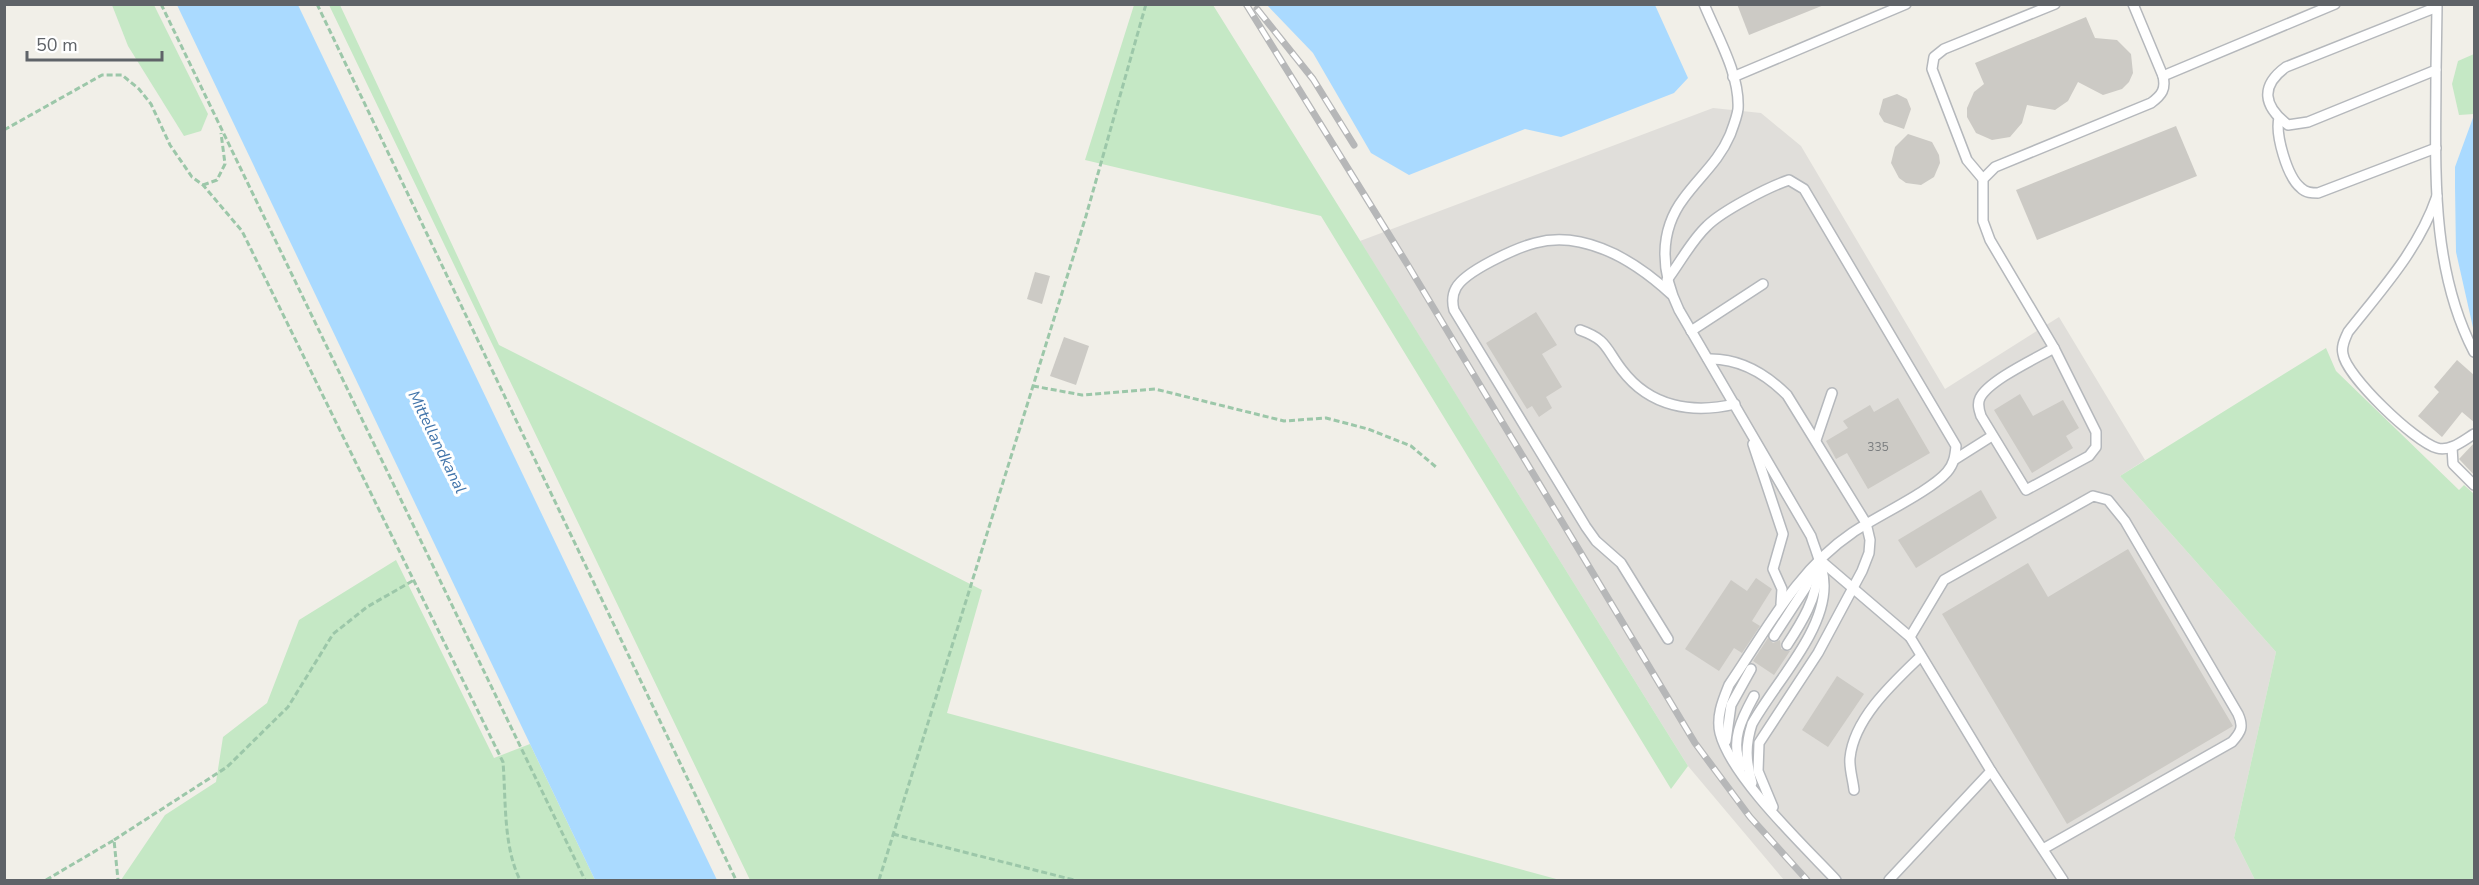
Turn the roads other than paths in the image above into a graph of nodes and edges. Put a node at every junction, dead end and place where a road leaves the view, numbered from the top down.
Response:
1 (1704, 4) edge
2 (1906, 4) edge
3 (2055, 4) edge
4 (2133, 4) edge
5 (2335, 4) edge
6 (2437, 6) edge
7 (2436, 70) junction
8 (2163, 76) junction
9 (1733, 78) junction
10 (2279, 118) junction
11 (2436, 148) junction
12 (1983, 178) junction
13 (2437, 196) junction
14 (1667, 280) junction
15 (1763, 284) dead end
16 (1671, 294) junction
17 (1580, 330) dead end
18 (1691, 331) junction
19 (2054, 348) junction
20 (2475, 352) edge
21 (1708, 359) junction
22 (1832, 393) dead end
23 (1735, 404) junction
24 (1747, 425) junction
25 (2475, 434) edge
26 (1992, 436) junction
27 (1816, 440) junction
28 (2452, 447) junction
29 (1954, 460) junction
30 (2475, 485) edge
31 (1866, 523) junction
32 (1818, 558) junction
33 (1853, 588) junction
34 (1778, 613) junction
35 (1774, 636) dead end
36 (1910, 637) junction
37 (1668, 639) dead end
38 (1787, 645) dead end
39 (1922, 657) junction
40 (1751, 669) dead end
41 (1754, 696) dead end
42 (1725, 749) junction
43 (1991, 771) junction
44 (1754, 790) junction
45 (1854, 790) dead end
46 (1779, 820) junction
47 (2043, 849) junction
48 (1836, 880) edge
49 (1889, 880) edge
50 (2063, 880) edge

1 - 9 lane
2 - 9 lane
3 - 12 lane
4 - 8 lane
5 - 8 lane
6 - 7 lane
6 - 10 lane
7 - 10 lane
7 - 11 lane
8 - 12 lane
9 - 14 lane
10 - 11 lane
11 - 13 lane
12 - 19 lane
13 - 20 lane
13 - 28 lane
14 - 16 lane
14 - 29 lane
15 - 18 lane
16 - 18 lane
16 - 37 lane
17 - 23 lane
18 - 21 lane
19 - 26 lane
19 - 26 lane
21 - 23 lane
21 - 27 lane
22 - 27 lane
23 - 24 lane
24 - 32 lane
24 - 34 lane
25 - 28 lane
26 - 29 lane
27 - 31 lane
28 - 30 lane
29 - 31 lane
31 - 32 lane
31 - 33 lane
32 - 33 lane
32 - 34 lane
32 - 35 lane
32 - 38 lane
32 - 44 lane
33 - 36 lane
33 - 46 lane
34 - 42 lane
36 - 39 lane
36 - 47 lane
39 - 43 lane
39 - 45 lane
40 - 42 lane
41 - 44 lane
42 - 44 lane
43 - 47 lane
43 - 49 lane
44 - 46 lane
46 - 48 lane
47 - 50 lane

